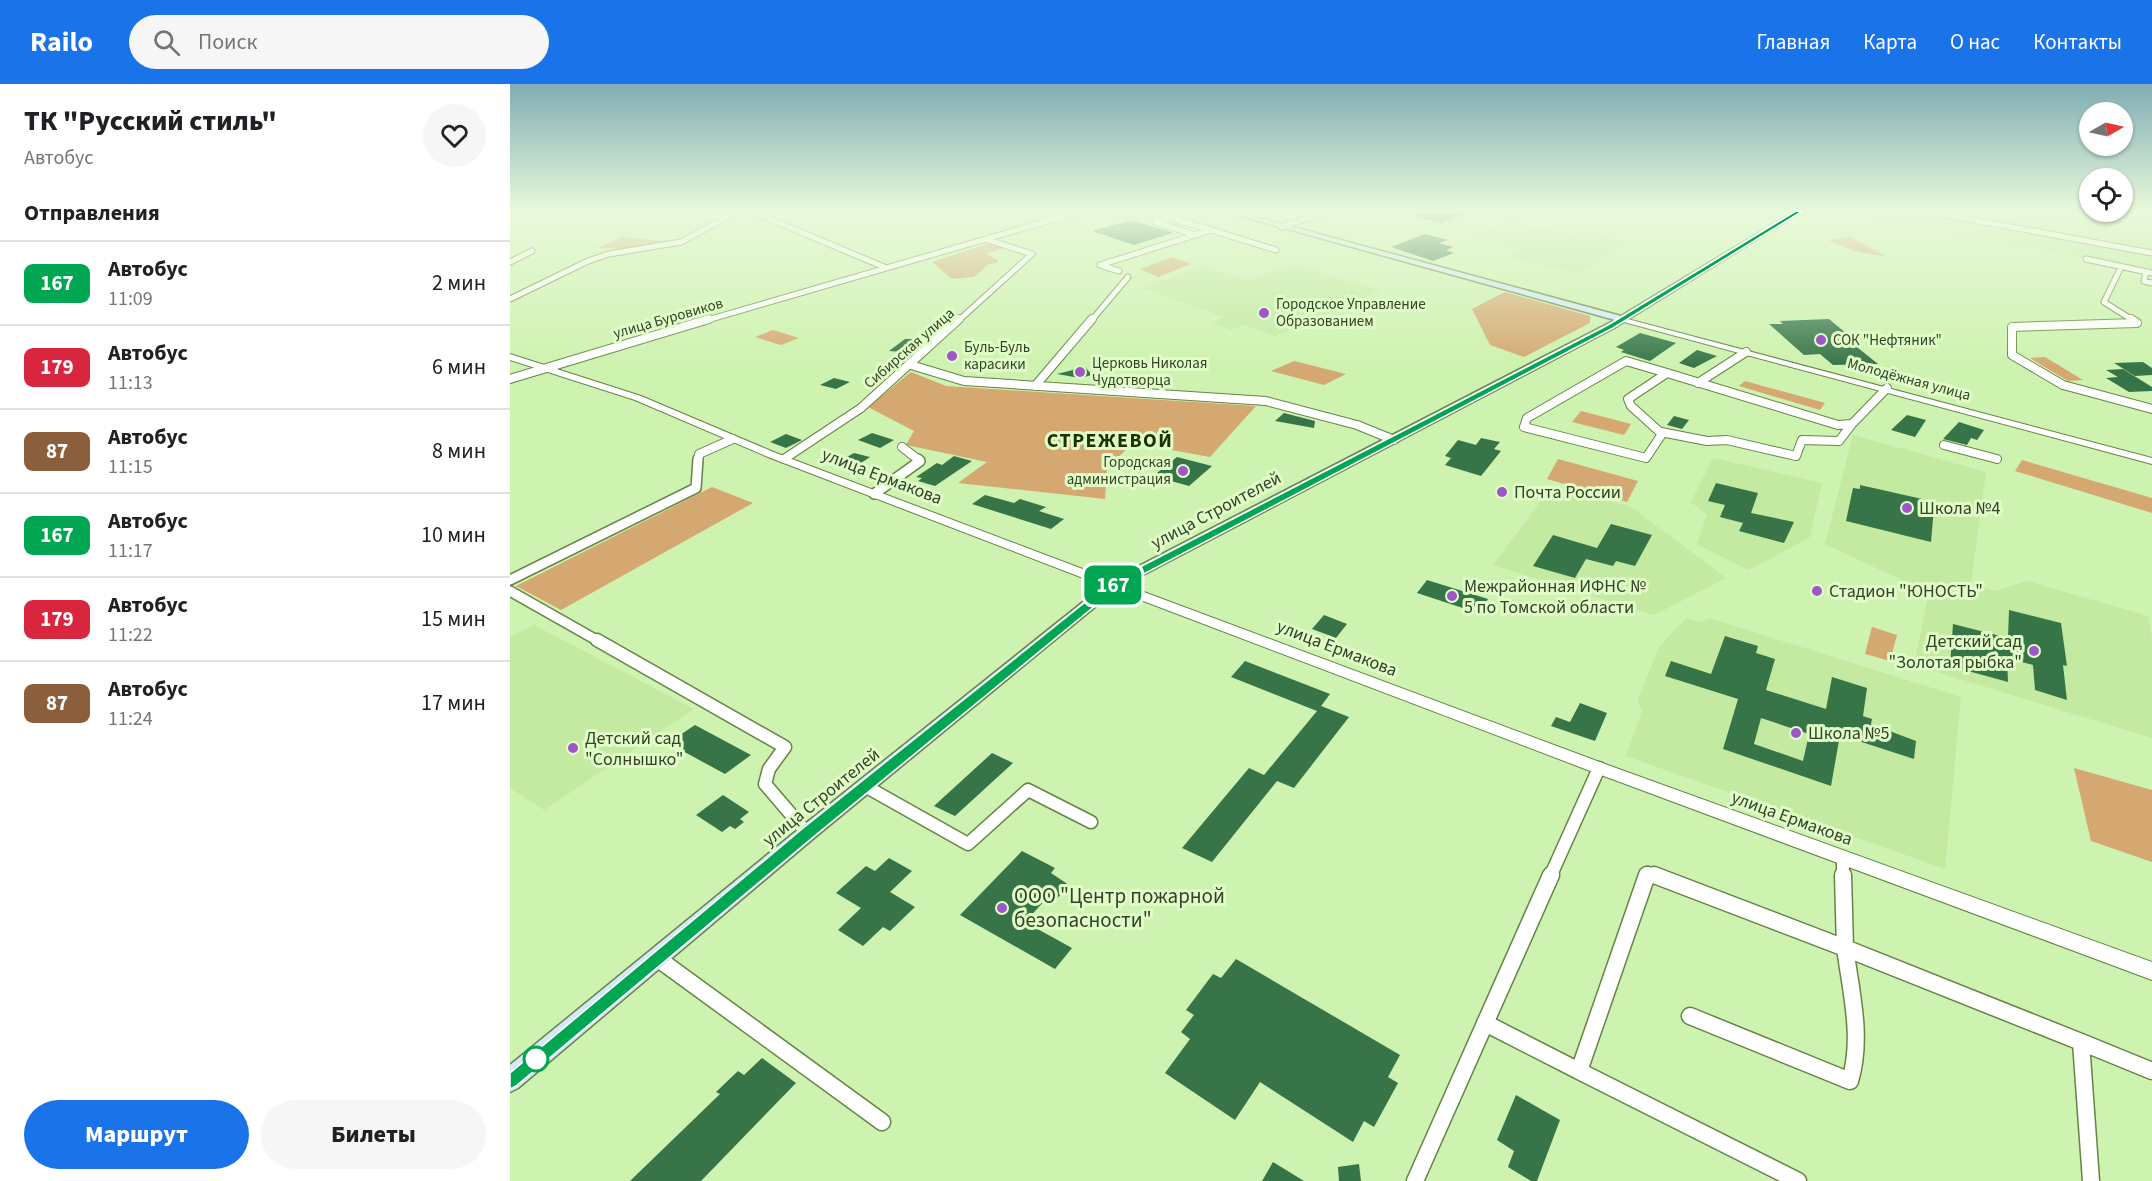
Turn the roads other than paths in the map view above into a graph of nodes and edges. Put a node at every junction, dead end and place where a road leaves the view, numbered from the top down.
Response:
1 (584, 263) edge
2 (875, 263) edge
3 (898, 263) edge
4 (1022, 263) edge
5 (1106, 263) edge
6 (1416, 263) edge
7 (1714, 263) edge
8 (2104, 263) edge
9 (884, 267) junction
10 (2121, 267) junction
11 (1119, 271) dead end
12 (2149, 272) edge
13 (1128, 277) dead end
14 (2152, 283) edge
15 (510, 300) edge
16 (1623, 319) junction
17 (1746, 352) junction
18 (510, 357) edge
19 (911, 365) junction
20 (540, 369) junction
21 (1668, 373) junction
22 (510, 379) edge
23 (1698, 383) junction
24 (1035, 386) junction
25 (1887, 388) junction
26 (2152, 409) edge
27 (1852, 424) junction
28 (1661, 432) junction
29 (733, 439) junction
30 (1394, 440) junction
31 (1944, 445) dead end
32 (902, 447) dead end
33 (784, 459) junction
34 (1997, 459) dead end
35 (2152, 461) edge
36 (874, 494) junction
37 (510, 580) edge
38 (1113, 585) junction
39 (510, 591) edge
40 (1599, 768) junction
41 (865, 786) junction
42 (1091, 822) dead end
43 (807, 833) junction
44 (1843, 858) junction
45 (1845, 948) junction
46 (657, 958) junction
47 (2152, 971) edge
48 (1690, 1016) dead end
49 (1485, 1023) junction
50 (2081, 1042) junction
51 (1578, 1071) junction
52 (2152, 1071) edge
53 (510, 1080) edge
54 (882, 1122) dead end
55 (1415, 1181) edge
56 (1798, 1181) edge
57 (2091, 1181) edge

1 - 15 street
2 - 9 street
3 - 9 street, улица Буровиков
4 - 19 street, Сибирская улица
5 - 11 street
6 - 16 main road
7 - 16 main road, улица Строителей
8 - 10 street
9 - 20 street, улица Буровиков
10 - 12 street
10 - 26 street
12 - 14 street
13 - 24 street
16 - 17 street, Молодёжная улица
16 - 30 main road, улица Строителей
17 - 23 street
17 - 25 street, Молодёжная улица
18 - 20 street, улица Ермакова
19 - 24 street
19 - 33 street, Сибирская улица
20 - 22 street, улица Буровиков
20 - 29 street, улица Ермакова
21 - 23 street
21 - 28 street
21 - 28 street
23 - 27 street
24 - 30 street
25 - 27 street
25 - 35 street, Молодёжная улица
27 - 28 street
29 - 33 street, улица Ермакова
29 - 37 street
30 - 38 main road, улица Строителей
31 - 34 street
32 - 36 street
33 - 36 street, улица Ермакова
36 - 38 street, улица Ермакова
38 - 40 street, улица Ермакова
38 - 41 main road, улица Строителей
39 - 43 street
40 - 44 street, улица Ермакова
40 - 49 street
41 - 42 street
41 - 43 main road, улица Строителей
43 - 46 main road, улица Строителей
44 - 45 street
44 - 47 street, улица Ермакова
45 - 48 street
45 - 50 street
45 - 51 street
46 - 53 main road, улица Строителей
46 - 54 street
49 - 51 street
49 - 55 street
50 - 52 street
50 - 57 street
51 - 56 street

